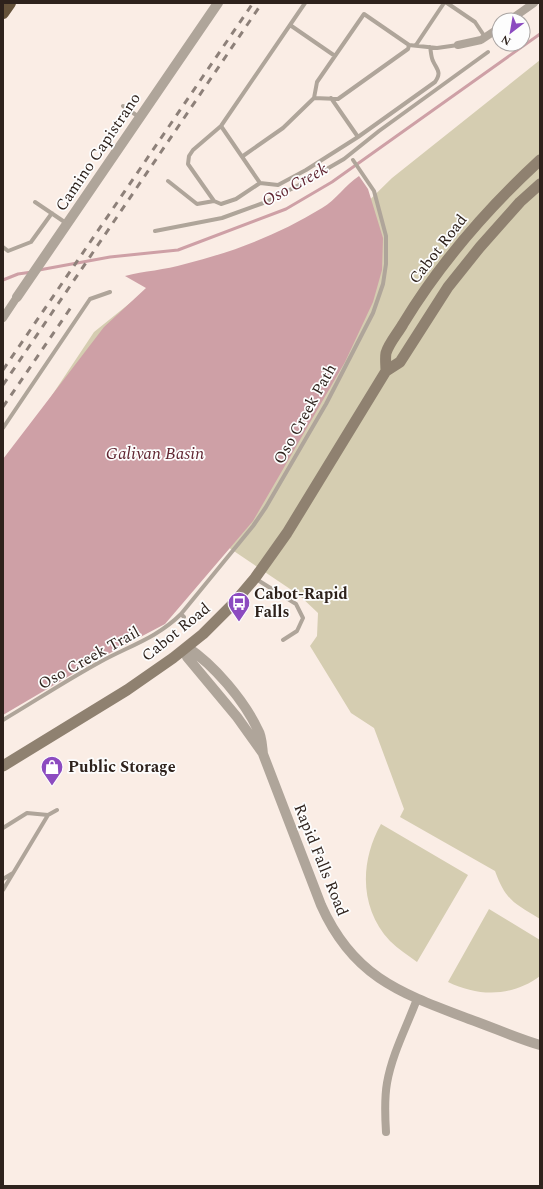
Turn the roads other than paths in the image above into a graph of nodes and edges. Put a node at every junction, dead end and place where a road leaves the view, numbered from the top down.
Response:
1 (10, 3) edge
2 (218, 3) edge
3 (305, 3) edge
4 (444, 3) edge
5 (447, 3) edge
6 (534, 3) edge
7 (3, 12) edge
8 (521, 12) edge
9 (290, 25) junction
10 (491, 33) edge
11 (485, 37) junction
12 (409, 45) junction
13 (416, 45) junction
14 (458, 45) joint
15 (430, 47) junction
16 (488, 52) dead end
17 (335, 56) junction
18 (314, 98) junction
19 (331, 98) junction
20 (123, 106) dead end
21 (140, 118) junction
22 (221, 126) junction
23 (358, 137) junction
24 (243, 156) junction
25 (351, 158) junction
26 (540, 160) edge
27 (168, 181) dead end
28 (260, 183) junction
29 (540, 184) edge
30 (214, 201) junction
31 (35, 202) dead end
32 (52, 213) junction
33 (67, 224) junction
34 (155, 231) dead end
35 (3, 247) edge
36 (110, 292) dead end
37 (17, 297) joint
38 (3, 318) edge
39 (386, 371) junction
40 (3, 428) edge
41 (255, 578) junction
42 (182, 616) joint
43 (283, 640) dead end
44 (187, 646) junction
45 (3, 720) edge
46 (3, 766) edge
47 (57, 810) dead end
48 (48, 814) junction
49 (3, 828) edge
50 (14, 872) junction
51 (3, 879) edge
52 (3, 890) edge
53 (417, 999) junction
54 (540, 1045) edge
55 (386, 1132) dead end

1 - 7 highway
2 - 21 street, Camino Capistrano
3 - 9 lane
4 - 13 lane
5 - 11 lane
6 - 8 street
9 - 17 lane
9 - 22 lane
10 - 11 street
11 - 14 street
12 - 13 lane
12 - 17 lane
12 - 19 lane
13 - 15 lane
14 - 15 lane
15 - 23 lane
16 - 25 lane
17 - 18 lane
18 - 19 lane
18 - 24 lane
19 - 23 lane
20 - 21 lane
21 - 33 street, Camino Capistrano
22 - 24 lane
22 - 30 lane
23 - 28 lane
24 - 28 lane
25 - 34 lane
25 - 42 lane, Oso Creek Path
26 - 39 main road, Cabot Road
27 - 30 lane
28 - 30 lane
29 - 39 main road, Cabot Road
31 - 32 lane
32 - 33 lane
32 - 35 lane
33 - 37 street, Camino Capistrano
36 - 40 lane
37 - 38 street, Camino Capistrano
39 - 41 main road, Cabot Road
41 - 43 lane
41 - 44 main road, Cabot Road
42 - 45 lane, Oso Creek Trail
44 - 46 main road, Cabot Road
44 - 53 street, Rapid Falls Road
47 - 48 lane
48 - 49 lane
48 - 50 lane
50 - 51 lane
50 - 52 lane
53 - 54 street, Rapid Falls Road
53 - 55 street

